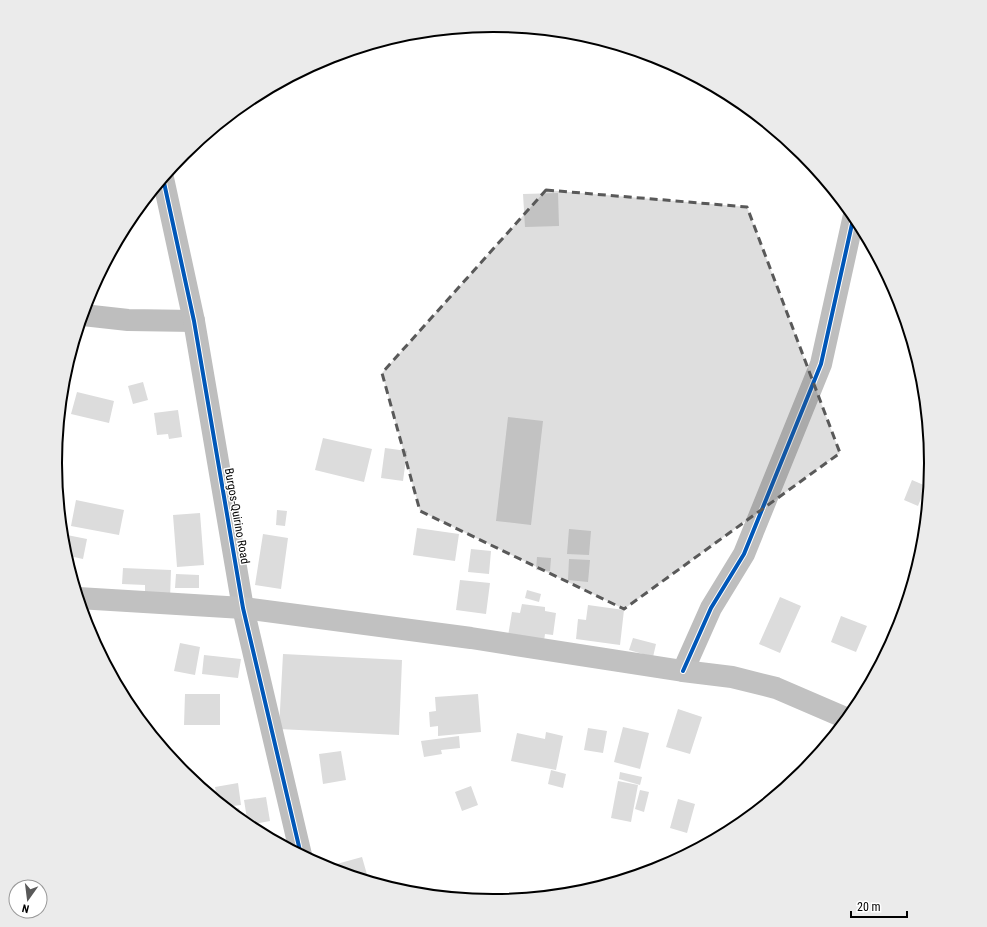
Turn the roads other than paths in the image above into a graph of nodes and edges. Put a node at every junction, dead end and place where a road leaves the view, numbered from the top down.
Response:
1 (165, 184) edge
2 (852, 224) edge
3 (88, 316) edge
4 (194, 321) junction
5 (84, 598) edge
6 (243, 608) junction
7 (683, 671) junction
8 (843, 717) edge
9 (300, 849) edge

1 - 4 street, Burgos-Quirino Road
2 - 7 street
3 - 4 street
4 - 6 street, Burgos-Quirino Road
5 - 6 main road
6 - 7 main road
6 - 9 street, Burgos-Quirino Road
7 - 8 main road

